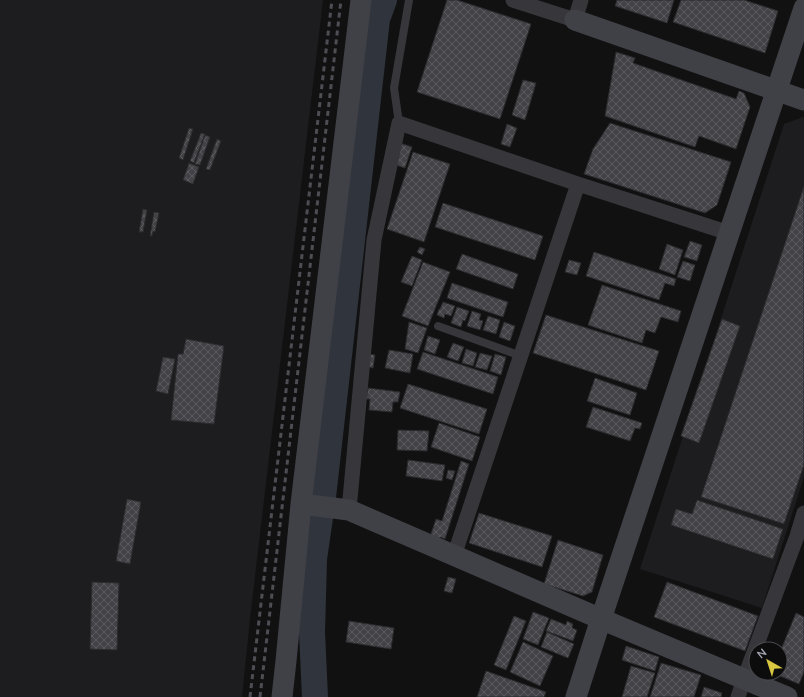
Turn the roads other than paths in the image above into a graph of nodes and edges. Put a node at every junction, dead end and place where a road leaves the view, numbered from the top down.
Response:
1 (361, 0) edge
2 (409, 0) edge
3 (513, 0) edge
4 (581, 0) edge
5 (804, 8) edge
6 (574, 20) junction
7 (777, 90) junction
8 (804, 100) edge
9 (399, 123) junction
10 (578, 184) junction
11 (729, 233) junction
12 (438, 326) dead end
13 (521, 356) junction
14 (305, 504) junction
15 (342, 509) junction
16 (804, 513) edge
17 (800, 537) edge
18 (454, 556) junction
19 (601, 619) junction
20 (741, 688) edge
21 (282, 697) edge
22 (576, 697) edge
23 (788, 697) edge

1 - 14 street
2 - 9 lane
3 - 6 street
4 - 6 street
5 - 7 street
6 - 7 street
7 - 8 street
7 - 11 street
9 - 10 street
9 - 15 street
10 - 11 street
10 - 13 street
11 - 19 street
12 - 13 lane
13 - 18 street
14 - 15 street
14 - 21 street
15 - 18 street
16 - 17 street
17 - 20 street
18 - 19 street
19 - 20 street
19 - 22 street
20 - 23 street

